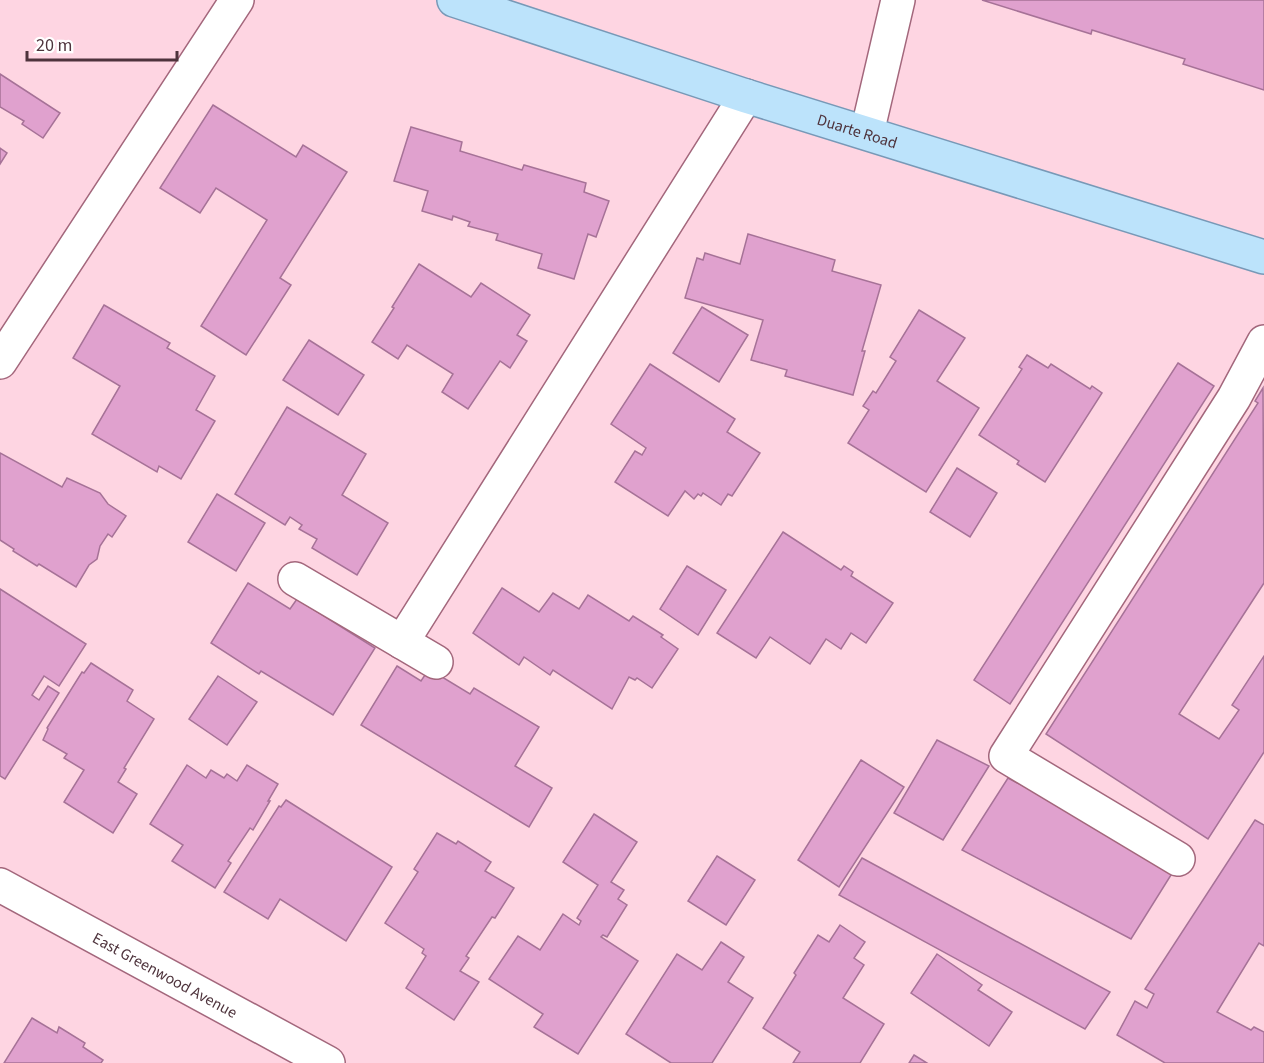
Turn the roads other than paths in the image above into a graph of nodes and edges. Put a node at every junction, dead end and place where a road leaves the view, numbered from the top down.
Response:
1 (237, 0) edge
2 (454, 0) edge
3 (898, 0) edge
4 (746, 96) junction
5 (867, 133) junction
6 (1264, 257) edge
7 (1264, 342) edge
8 (0, 362) edge
9 (295, 579) dead end
10 (402, 642) junction
11 (436, 662) dead end
12 (1178, 859) dead end
13 (0, 885) edge
14 (328, 1063) edge

1 - 8 street
2 - 4 main road, Duarte Road
3 - 5 street
4 - 5 main road, Duarte Road
4 - 10 street
5 - 6 main road, Duarte Road
7 - 12 street
9 - 10 street
10 - 11 street
13 - 14 street, East Greenwood Avenue

